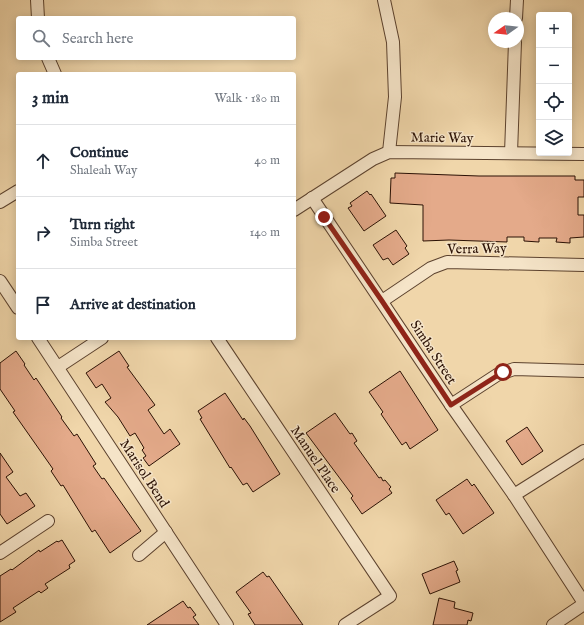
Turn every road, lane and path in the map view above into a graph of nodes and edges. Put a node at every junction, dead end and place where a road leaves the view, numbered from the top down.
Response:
1 (37, 0) edge
2 (384, 0) edge
3 (517, 0) edge
4 (516, 12) edge
5 (38, 16) edge
6 (515, 48) edge
7 (49, 60) edge
8 (54, 72) edge
9 (389, 152) junction
10 (511, 153) junction
11 (584, 154) edge
12 (16, 192) edge
13 (312, 198) junction
14 (0, 202) edge
15 (296, 209) edge
16 (584, 265) edge
17 (0, 282) edge
18 (382, 301) junction
19 (16, 305) edge
20 (39, 340) edge
21 (99, 340) edge
22 (218, 340) edge
23 (58, 367) junction
24 (584, 370) edge
25 (451, 405) junction
26 (584, 451) edge
27 (514, 495) junction
28 (48, 521) dead end
29 (166, 532) junction
30 (0, 552) edge
31 (139, 555) dead end
32 (584, 603) edge
33 (227, 625) edge
34 (346, 625) edge
35 (553, 625) edge

1 - 5 street
2 - 9 street
3 - 4 street
6 - 10 street
7 - 8 street
9 - 10 street, Marie Way
9 - 13 street, Marie Way
10 - 11 street, Marie Way
12 - 14 street
13 - 15 street, Marie Way
13 - 18 street, Simba Street
16 - 18 street, Verra Way
17 - 19 street
18 - 25 street, Simba Street
20 - 23 street, Marisol Bend
21 - 23 street
22 - 34 street, Manuel Place
23 - 29 street, Marisol Bend
24 - 25 street
25 - 27 street, Simba Street
26 - 27 street
27 - 32 street, Simba Street
28 - 30 street
29 - 31 street
29 - 33 street, Marisol Bend
32 - 35 street

